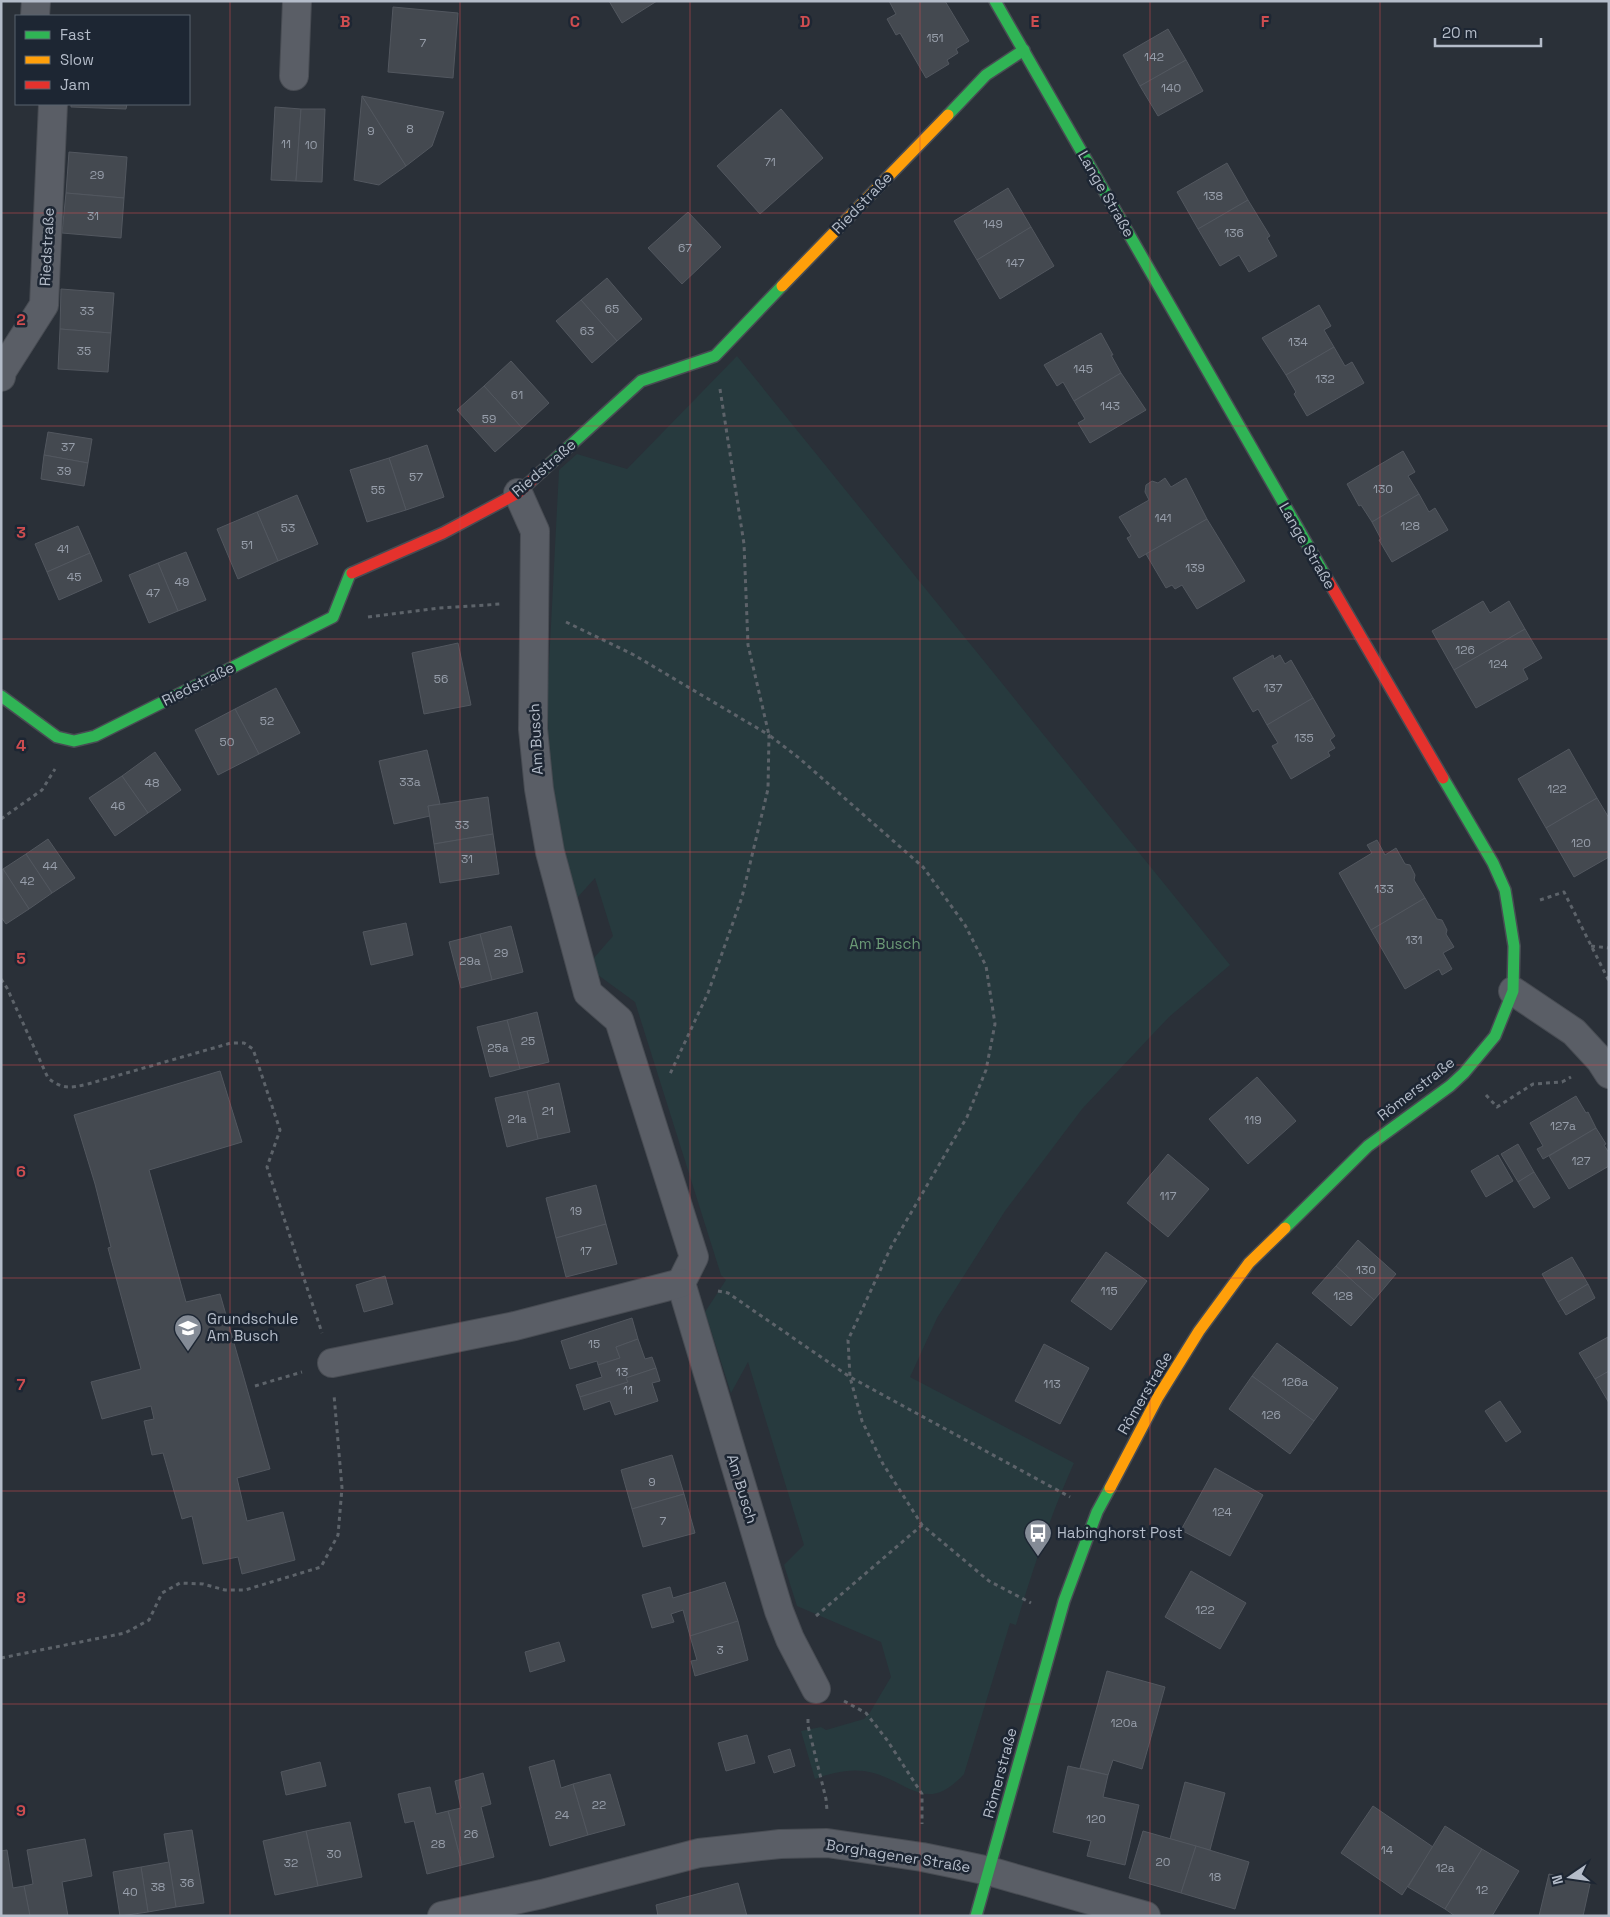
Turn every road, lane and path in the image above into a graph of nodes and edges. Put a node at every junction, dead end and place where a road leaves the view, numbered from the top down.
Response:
1 (36, 1) edge
2 (297, 1) edge
3 (995, 1) edge
4 (35, 15) edge
5 (1024, 50) junction
6 (294, 76) dead end
7 (53, 105) edge
8 (715, 356) junction
9 (1, 378) edge
10 (518, 493) junction
11 (535, 606) junction
12 (333, 617) junction
13 (1, 696) edge
14 (769, 735) junction
15 (74, 742) junction
16 (1, 819) edge
17 (1508, 910) junction
18 (1591, 946) junction
19 (1609, 948) edge
20 (1, 979) edge
21 (1609, 981) edge
22 (1513, 991) junction
23 (1604, 1067) edge
24 (1464, 1073) junction
25 (644, 1096) junction
26 (681, 1283) junction
27 (332, 1363) junction
28 (850, 1378) junction
29 (255, 1386) dead end
30 (1097, 1512) junction
31 (922, 1525) junction
32 (1058, 1618) junction
33 (790, 1639) junction
34 (1, 1658) edge
35 (816, 1689) junction
36 (828, 1843) junction
37 (922, 1857) junction
38 (989, 1871) junction
39 (442, 1916) edge
40 (976, 1916) edge
41 (1146, 1916) edge

1 - 4 street
2 - 6 street
3 - 5 main road, Lange Straße
5 - 8 main road, Riedstraße
5 - 17 main road, Lange Straße
7 - 9 street, Riedstraße
8 - 10 main road, Riedstraße
8 - 14 path
10 - 11 street, Am Busch
10 - 12 main road, Riedstraße
11 - 12 path
11 - 14 path
11 - 25 street, Am Busch
12 - 15 main road, Riedstraße
13 - 15 main road
14 - 25 path
14 - 28 path
15 - 16 path
17 - 18 path
17 - 22 main road, Lange Straße
18 - 19 path
18 - 21 path
20 - 27 path
22 - 23 street
22 - 24 main road, Römerstraße
23 - 24 path
24 - 30 main road, Römerstraße
25 - 26 street, Am Busch
26 - 27 street
26 - 28 path
26 - 33 street, Am Busch
27 - 29 path
27 - 34 path
28 - 30 path
28 - 31 path
30 - 32 main road, Römerstraße
31 - 32 path
31 - 33 path
32 - 38 main road, Römerstraße
33 - 35 street, Am Busch
35 - 36 path
35 - 37 path
36 - 37 street, Borghagener Straße
36 - 39 street, Borghagener Straße
37 - 38 street, Borghagener Straße
38 - 40 main road, Römerstraße
38 - 41 street, Borghagener Straße

